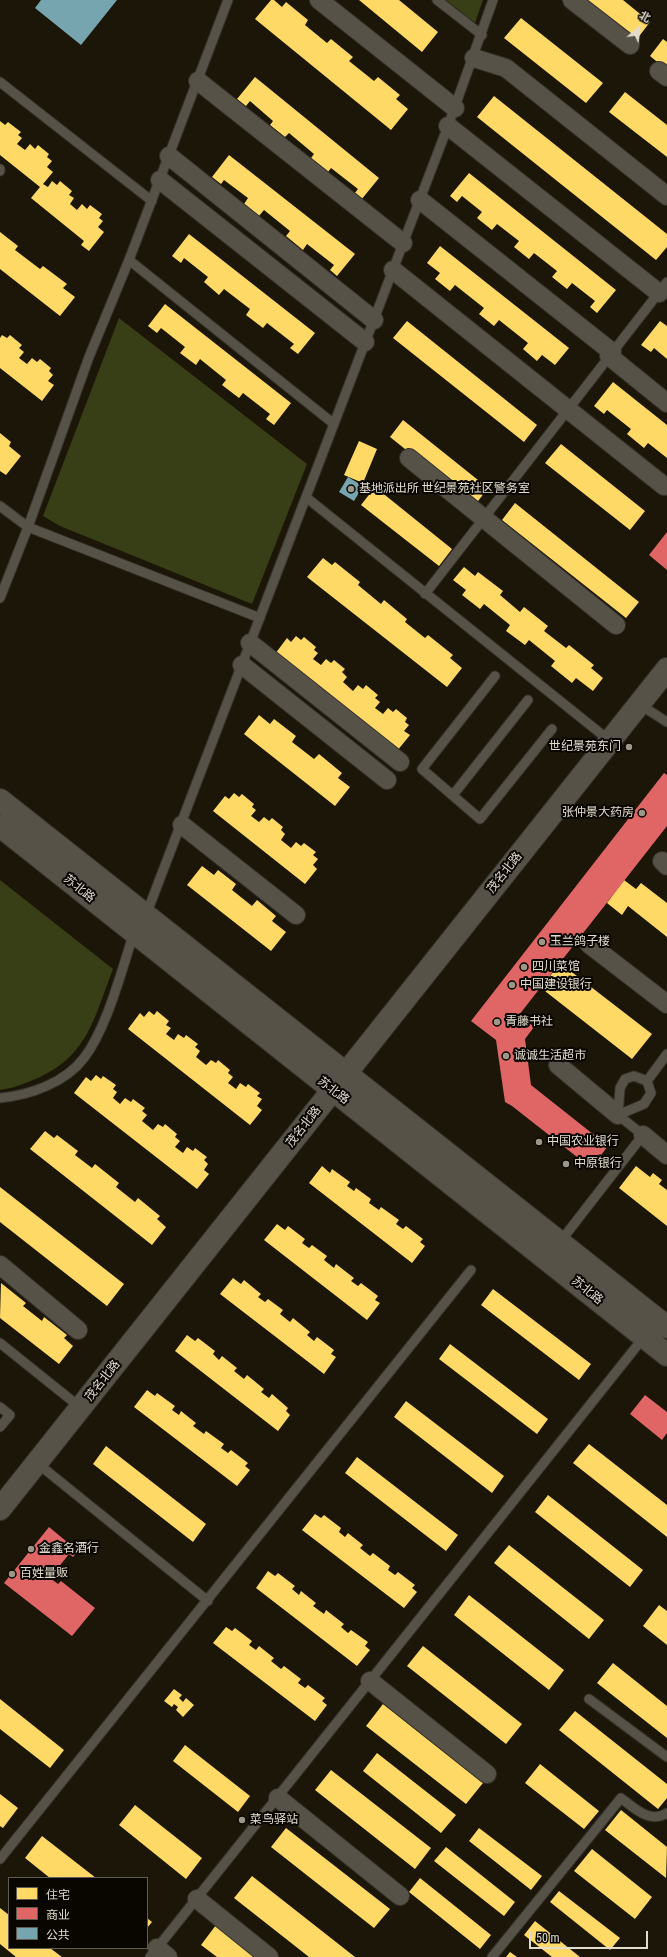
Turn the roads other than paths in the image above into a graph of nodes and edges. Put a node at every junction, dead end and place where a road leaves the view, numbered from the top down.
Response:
1 (228, 0) edge
2 (319, 0) edge
3 (437, 0) edge
4 (493, 0) edge
5 (572, 0) edge
6 (482, 35) junction
7 (630, 46) dead end
8 (474, 58) junction
9 (198, 81) junction
10 (0, 82) edge
11 (455, 108) junction
12 (448, 126) junction
13 (169, 156) junction
14 (160, 180) junction
15 (667, 196) edge
16 (420, 200) junction
17 (152, 201) junction
18 (403, 243) junction
19 (129, 260) junction
20 (393, 270) junction
21 (663, 287) edge
22 (374, 320) junction
23 (365, 342) junction
24 (611, 354) junction
25 (667, 403) edge
26 (568, 409) junction
27 (334, 424) junction
28 (409, 458) dead end
29 (664, 486) dead end
30 (307, 498) junction
31 (0, 506) edge
32 (484, 518) junction
33 (28, 527) junction
34 (425, 594) junction
35 (0, 598) edge
36 (260, 618) junction
37 (616, 625) dead end
38 (250, 643) junction
39 (242, 665) junction
40 (667, 669) edge
41 (495, 676) dead end
42 (528, 700) dead end
43 (639, 704) junction
44 (667, 722) edge
45 (552, 729) dead end
46 (610, 741) junction
47 (400, 762) dead end
48 (387, 780) dead end
49 (453, 795) junction
50 (0, 800) edge
51 (182, 825) junction
52 (0, 826) edge
53 (146, 915) junction
54 (296, 915) dead end
55 (134, 933) junction
56 (589, 944) dead end
57 (667, 1004) edge
58 (667, 1054) edge
59 (558, 1065) dead end
60 (346, 1073) junction
61 (647, 1080) junction
62 (333, 1090) junction
63 (0, 1098) edge
64 (618, 1115) junction
65 (643, 1135) junction
66 (667, 1155) edge
67 (560, 1242) junction
68 (0, 1265) edge
69 (471, 1270) dead end
70 (667, 1327) edge
71 (78, 1330) dead end
72 (644, 1336) junction
73 (0, 1343) edge
74 (667, 1355) edge
75 (0, 1407) edge
76 (81, 1408) junction
77 (0, 1427) edge
78 (37, 1463) junction
79 (0, 1509) edge
80 (208, 1601) junction
81 (370, 1682) junction
82 (590, 1699) dead end
83 (667, 1757) edge
84 (487, 1774) dead end
85 (278, 1798) junction
86 (667, 1812) edge
87 (0, 1859) edge
88 (400, 1896) dead end
89 (197, 1899) junction
90 (158, 1954) edge
91 (269, 1957) edge
92 (492, 1957) edge

1 - 9 lane
2 - 11 street
3 - 6 lane
4 - 6 lane
5 - 7 street
6 - 8 lane
8 - 11 lane
8 - 15 street
9 - 13 lane
9 - 18 street
10 - 17 lane
11 - 12 lane
12 - 16 lane
12 - 21 street
13 - 14 lane
13 - 22 street
14 - 17 lane
14 - 23 street
16 - 18 lane
16 - 24 street
17 - 19 lane
18 - 20 lane
19 - 27 lane
19 - 33 lane
20 - 22 lane
20 - 26 street
21 - 24 lane
22 - 23 lane
23 - 27 lane
24 - 25 street
24 - 26 lane
26 - 29 street
26 - 32 lane
27 - 30 lane
28 - 32 street
30 - 34 lane
30 - 36 lane
31 - 33 lane
32 - 34 lane
32 - 37 street
33 - 35 lane
33 - 36 lane
34 - 46 lane
36 - 38 lane
38 - 39 lane
38 - 47 street
39 - 48 street
39 - 51 lane
40 - 43 main road, 茂名北路
41 - 49 lane
42 - 49 lane
43 - 44 lane
43 - 46 main road, 茂名北路
45 - 49 lane
46 - 60 main road, 茂名北路
50 - 53 main road, 苏北路
51 - 53 lane
51 - 54 street
52 - 55 main road, 苏北路
53 - 60 main road, 苏北路
55 - 62 main road, 苏北路
55 - 63 lane
56 - 57 street
58 - 61 lane
59 - 64 street
60 - 62 main road, 茂名北路
60 - 67 main road, 苏北路
61 - 64 lane
61 - 64 lane
62 - 72 main road, 苏北路
62 - 76 main road, 茂名北路
64 - 65 lane
65 - 66 street
65 - 67 lane
67 - 70 main road, 苏北路
68 - 71 street
69 - 80 lane
72 - 74 main road, 苏北路
72 - 81 lane
73 - 76 lane
75 - 77 lane
76 - 78 main road, 茂名北路
78 - 79 main road, 茂名北路
78 - 80 lane
80 - 87 lane
81 - 84 street
81 - 85 lane
82 - 83 lane
85 - 88 street
85 - 89 lane
86 - 92 lane
89 - 90 lane
89 - 91 street

